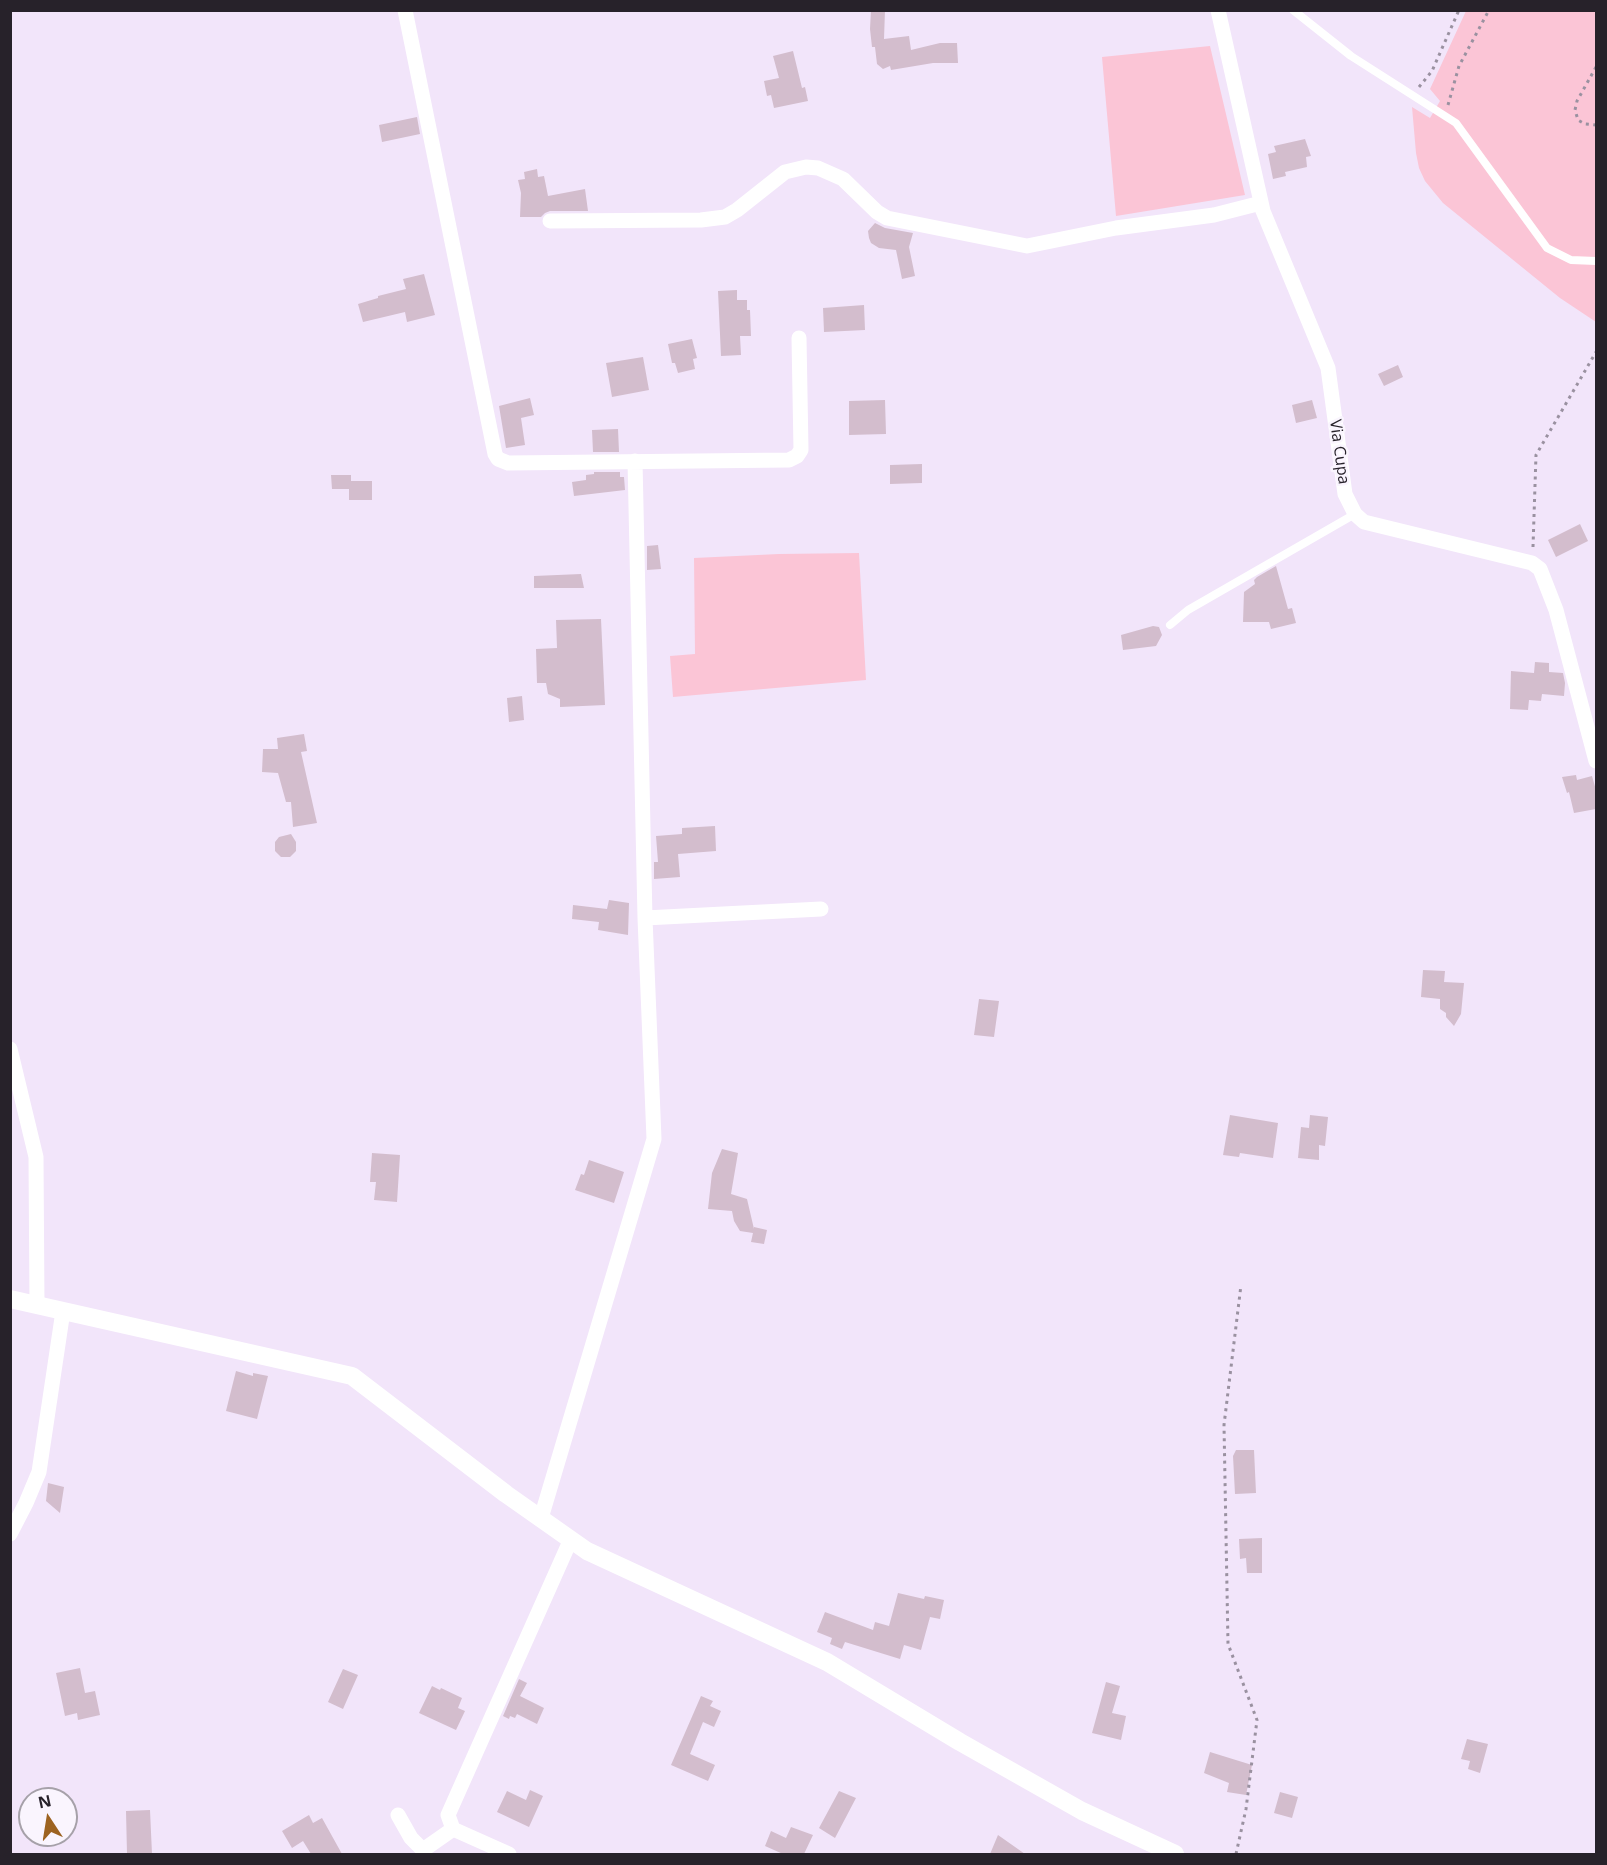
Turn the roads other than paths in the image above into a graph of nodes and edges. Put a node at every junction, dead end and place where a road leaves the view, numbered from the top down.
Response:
1 (405, 10) edge
2 (1218, 10) edge
3 (1293, 10) edge
4 (1261, 203) junction
5 (549, 221) dead end
6 (1596, 261) edge
7 (800, 338) dead end
8 (635, 461) junction
9 (1355, 514) junction
10 (1170, 625) dead end
11 (1596, 761) edge
12 (821, 909) dead end
13 (645, 918) junction
14 (10, 1049) edge
15 (10, 1299) edge
16 (37, 1305) junction
17 (63, 1311) junction
18 (541, 1518) junction
19 (10, 1534) edge
20 (571, 1539) junction
21 (398, 1815) dead end
22 (453, 1829) junction
23 (509, 1854) edge
24 (1175, 1854) edge

1 - 8 street
2 - 4 street, Via Cupa
3 - 6 lane
4 - 5 street
4 - 9 street, Via Cupa
7 - 8 street
8 - 13 street
9 - 10 lane
9 - 11 street
12 - 13 street
13 - 18 street
14 - 16 street
15 - 16 street
16 - 17 street
17 - 18 street
17 - 19 street
18 - 20 street
20 - 22 street
20 - 24 street
21 - 22 street
22 - 23 street

